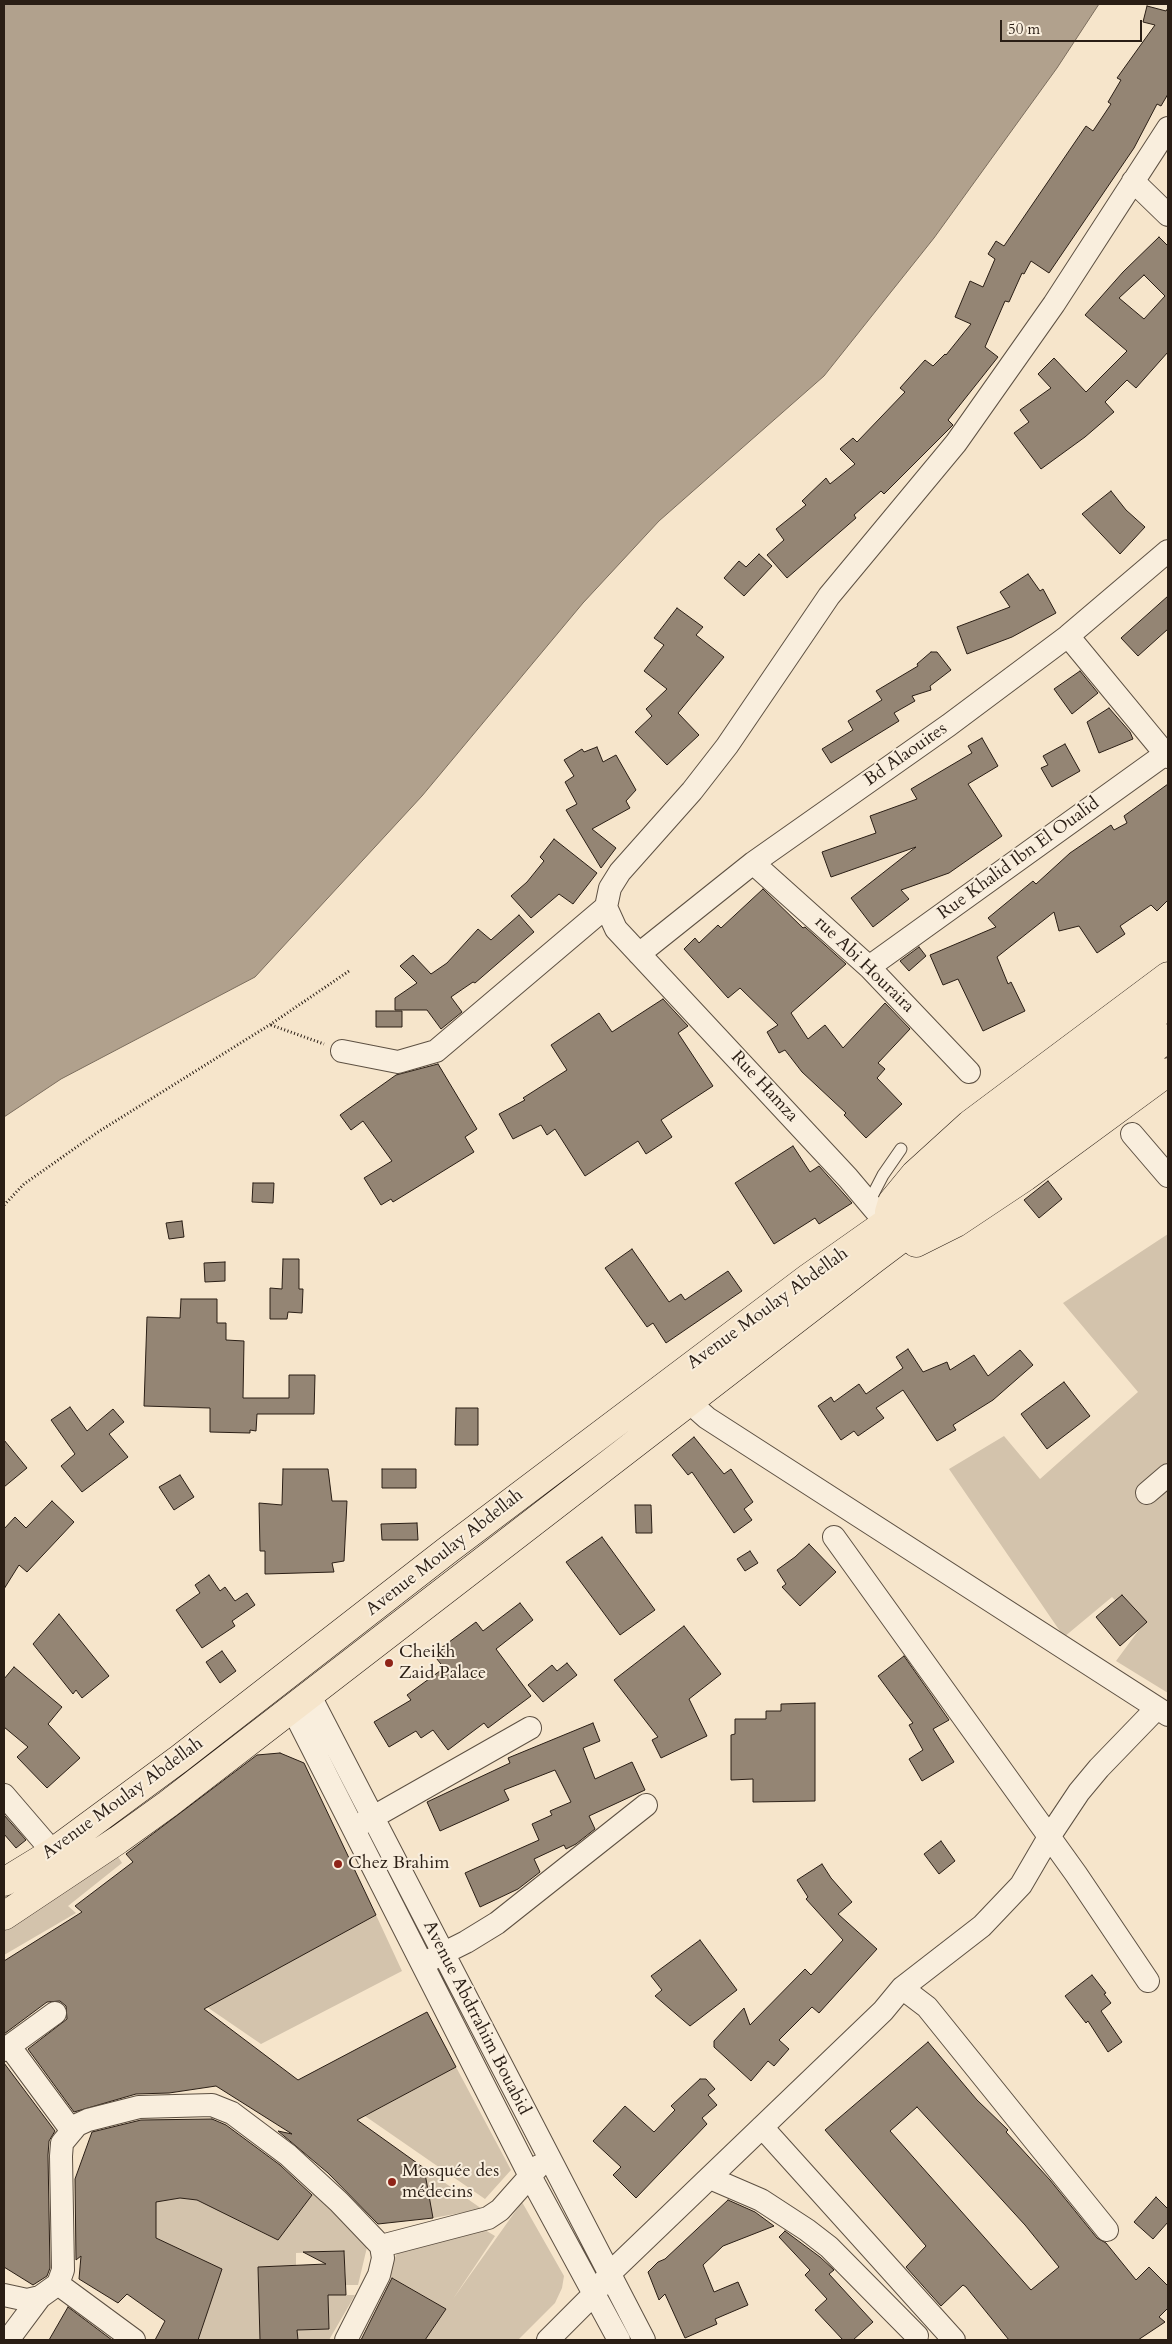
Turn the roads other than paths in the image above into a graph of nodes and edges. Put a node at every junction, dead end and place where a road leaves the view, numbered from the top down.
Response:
1 (1168, 128) edge
2 (1133, 181) junction
3 (1168, 215) edge
4 (1168, 551) edge
5 (1068, 636) junction
6 (1167, 754) edge
7 (753, 863) junction
8 (606, 907) junction
9 (639, 954) junction
10 (869, 967) junction
11 (1168, 976) edge
12 (1168, 1005) edge
13 (1168, 1038) edge
14 (342, 1051) road end
15 (970, 1072) dead end
16 (1168, 1072) edge
17 (1132, 1134) dead end
18 (901, 1149) dead end
19 (1168, 1176) edge
20 (869, 1202) junction
21 (886, 1223) junction
22 (873, 1260) junction
23 (688, 1402) junction
24 (1168, 1475) edge
25 (1146, 1493) dead end
26 (834, 1537) dead end
27 (301, 1701) junction
28 (1163, 1712) edge
29 (530, 1728) dead end
30 (4, 1795) edge
31 (646, 1805) dead end
32 (373, 1816) junction
33 (354, 1829) junction
34 (1049, 1837) junction
35 (54, 1852) junction
36 (4, 1882) edge
37 (4, 1916) edge
38 (442, 1953) junction
39 (423, 1965) junction
40 (1148, 1981) dead end
41 (902, 1988) junction
42 (55, 2013) dead end
43 (7, 2048) edge
44 (762, 2127) junction
45 (72, 2131) junction
46 (547, 2156) junction
47 (530, 2176) junction
48 (710, 2178) junction
49 (1107, 2230) dead end
50 (381, 2246) junction
51 (610, 2274) junction
52 (58, 2284) junction
53 (595, 2293) junction
54 (4, 2295) edge
55 (40, 2297) junction
56 (917, 2336) dead end
57 (8, 2340) edge
58 (134, 2340) edge
59 (346, 2340) edge
60 (548, 2340) edge
61 (619, 2340) edge
62 (644, 2340) edge
63 (954, 2340) edge

1 - 2 street
2 - 3 street
2 - 8 street
4 - 5 street, Bd Alaouites
5 - 6 street
5 - 7 street, Bd Alaouites
6 - 10 street, Rue Khalid Ibn El Oualid
7 - 9 street, Bd Alaouites
7 - 10 street, rue Abi Houraira
8 - 9 street, Rue Hamza
8 - 14 street
9 - 20 street, Rue Hamza
10 - 15 street, rue Abi Houraira
11 - 21 main road
12 - 21 main road, Avenue Moulay Abdellah
13 - 22 main road, Avenue Moulay Abdellah
16 - 22 main road, Avenue Moulay Abdellah
17 - 19 street
18 - 20 lane
20 - 21 street, Rue Hamza
21 - 35 main road, Avenue Moulay Abdellah
22 - 23 main road, Avenue Moulay Abdellah
23 - 27 main road, Avenue Moulay Abdellah
23 - 28 street
24 - 25 street
26 - 34 street
27 - 32 street, Avenue Abdrrahim Bouabid
27 - 33 street, Avenue Abdrrahim Bouabid
27 - 37 main road, Avenue Moulay Abdellah
28 - 34 street
29 - 32 street
30 - 35 street
31 - 38 street
32 - 33 street
32 - 38 street, Avenue Abdrrahim Bouabid
33 - 39 street, Avenue Abdrrahim Bouabid
34 - 40 street
34 - 41 street
35 - 36 main road, Avenue Moulay Abdellah
38 - 39 street
38 - 46 street, Avenue Abdrrahim Bouabid
39 - 47 street, Avenue Abdrrahim Bouabid
41 - 44 street
41 - 49 street
42 - 43 street
43 - 45 street
44 - 48 street
44 - 63 street
45 - 50 street
45 - 52 street
46 - 47 street
46 - 51 street, Avenue Abdrrahim Bouabid
47 - 50 street
47 - 53 street, Avenue Abdrrahim Bouabid
48 - 51 street
48 - 56 street
50 - 59 street
51 - 53 street
51 - 62 street, Avenue Abdrrahim Bouabid
52 - 55 street
52 - 58 street
53 - 60 street
53 - 61 street, Avenue Abdrrahim Bouabid
54 - 55 street
55 - 57 street

